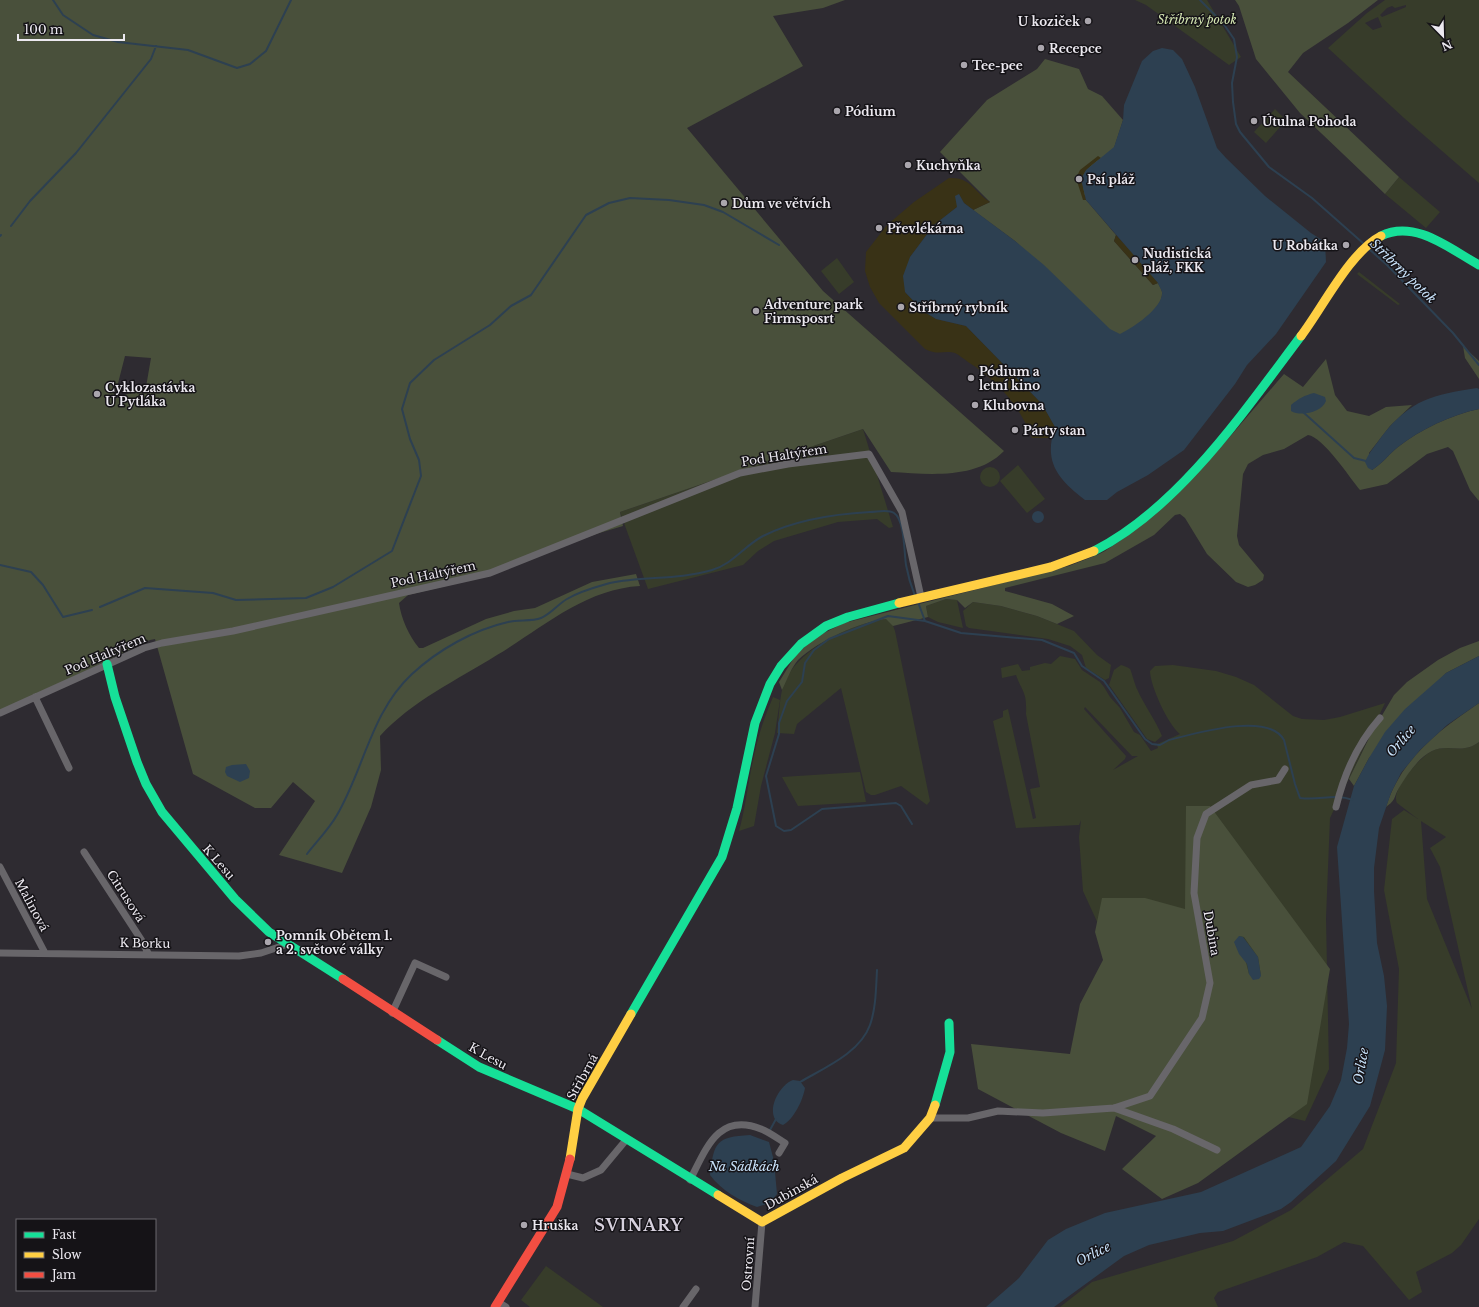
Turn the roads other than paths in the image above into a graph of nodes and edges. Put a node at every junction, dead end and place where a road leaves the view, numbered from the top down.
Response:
1 (1479, 265) edge
2 (921, 597) junction
3 (107, 664) junction
4 (35, 697) junction
5 (0, 713) edge
6 (1380, 718) dead end
7 (69, 768) dead end
8 (1285, 769) dead end
9 (1336, 807) dead end
10 (84, 852) dead end
11 (0, 867) edge
12 (288, 944) junction
13 (0, 953) edge
14 (45, 953) junction
15 (148, 953) junction
16 (446, 977) dead end
17 (392, 1012) junction
18 (948, 1023) dead end
19 (1114, 1108) junction
20 (578, 1109) junction
21 (930, 1118) junction
22 (626, 1140) junction
23 (1217, 1150) dead end
24 (779, 1153) dead end
25 (567, 1174) junction
26 (690, 1180) junction
27 (762, 1222) junction
28 (696, 1289) dead end
29 (497, 1304) edge
30 (506, 1307) edge
31 (683, 1307) edge
32 (755, 1307) edge

1 - 2 street, Stříbrná
2 - 3 street, Pod Haltýřem
2 - 20 street, Stříbrná
3 - 4 street, Pod Haltýřem
3 - 12 street, K Lesu
4 - 5 street, Pod Haltýřem
4 - 7 street
6 - 9 street
8 - 19 street, Dubina
10 - 15 street, Citrusová
11 - 14 street, Malinová
12 - 15 street, K Borku
12 - 17 street, K Lesu
13 - 14 street, K Borku
14 - 15 street, K Borku
16 - 17 street
17 - 20 street, K Lesu
18 - 21 street, Dubinská
19 - 21 street, Dubina
19 - 23 street, Dubina
20 - 22 street, Dubinská
20 - 25 street, Stříbrná
21 - 27 street, Dubinská
22 - 25 street
22 - 26 street, Dubinská
24 - 26 street
25 - 29 street, Stříbrná
26 - 27 street, Dubinská
27 - 32 street, Ostrovní
28 - 31 street
29 - 30 street

